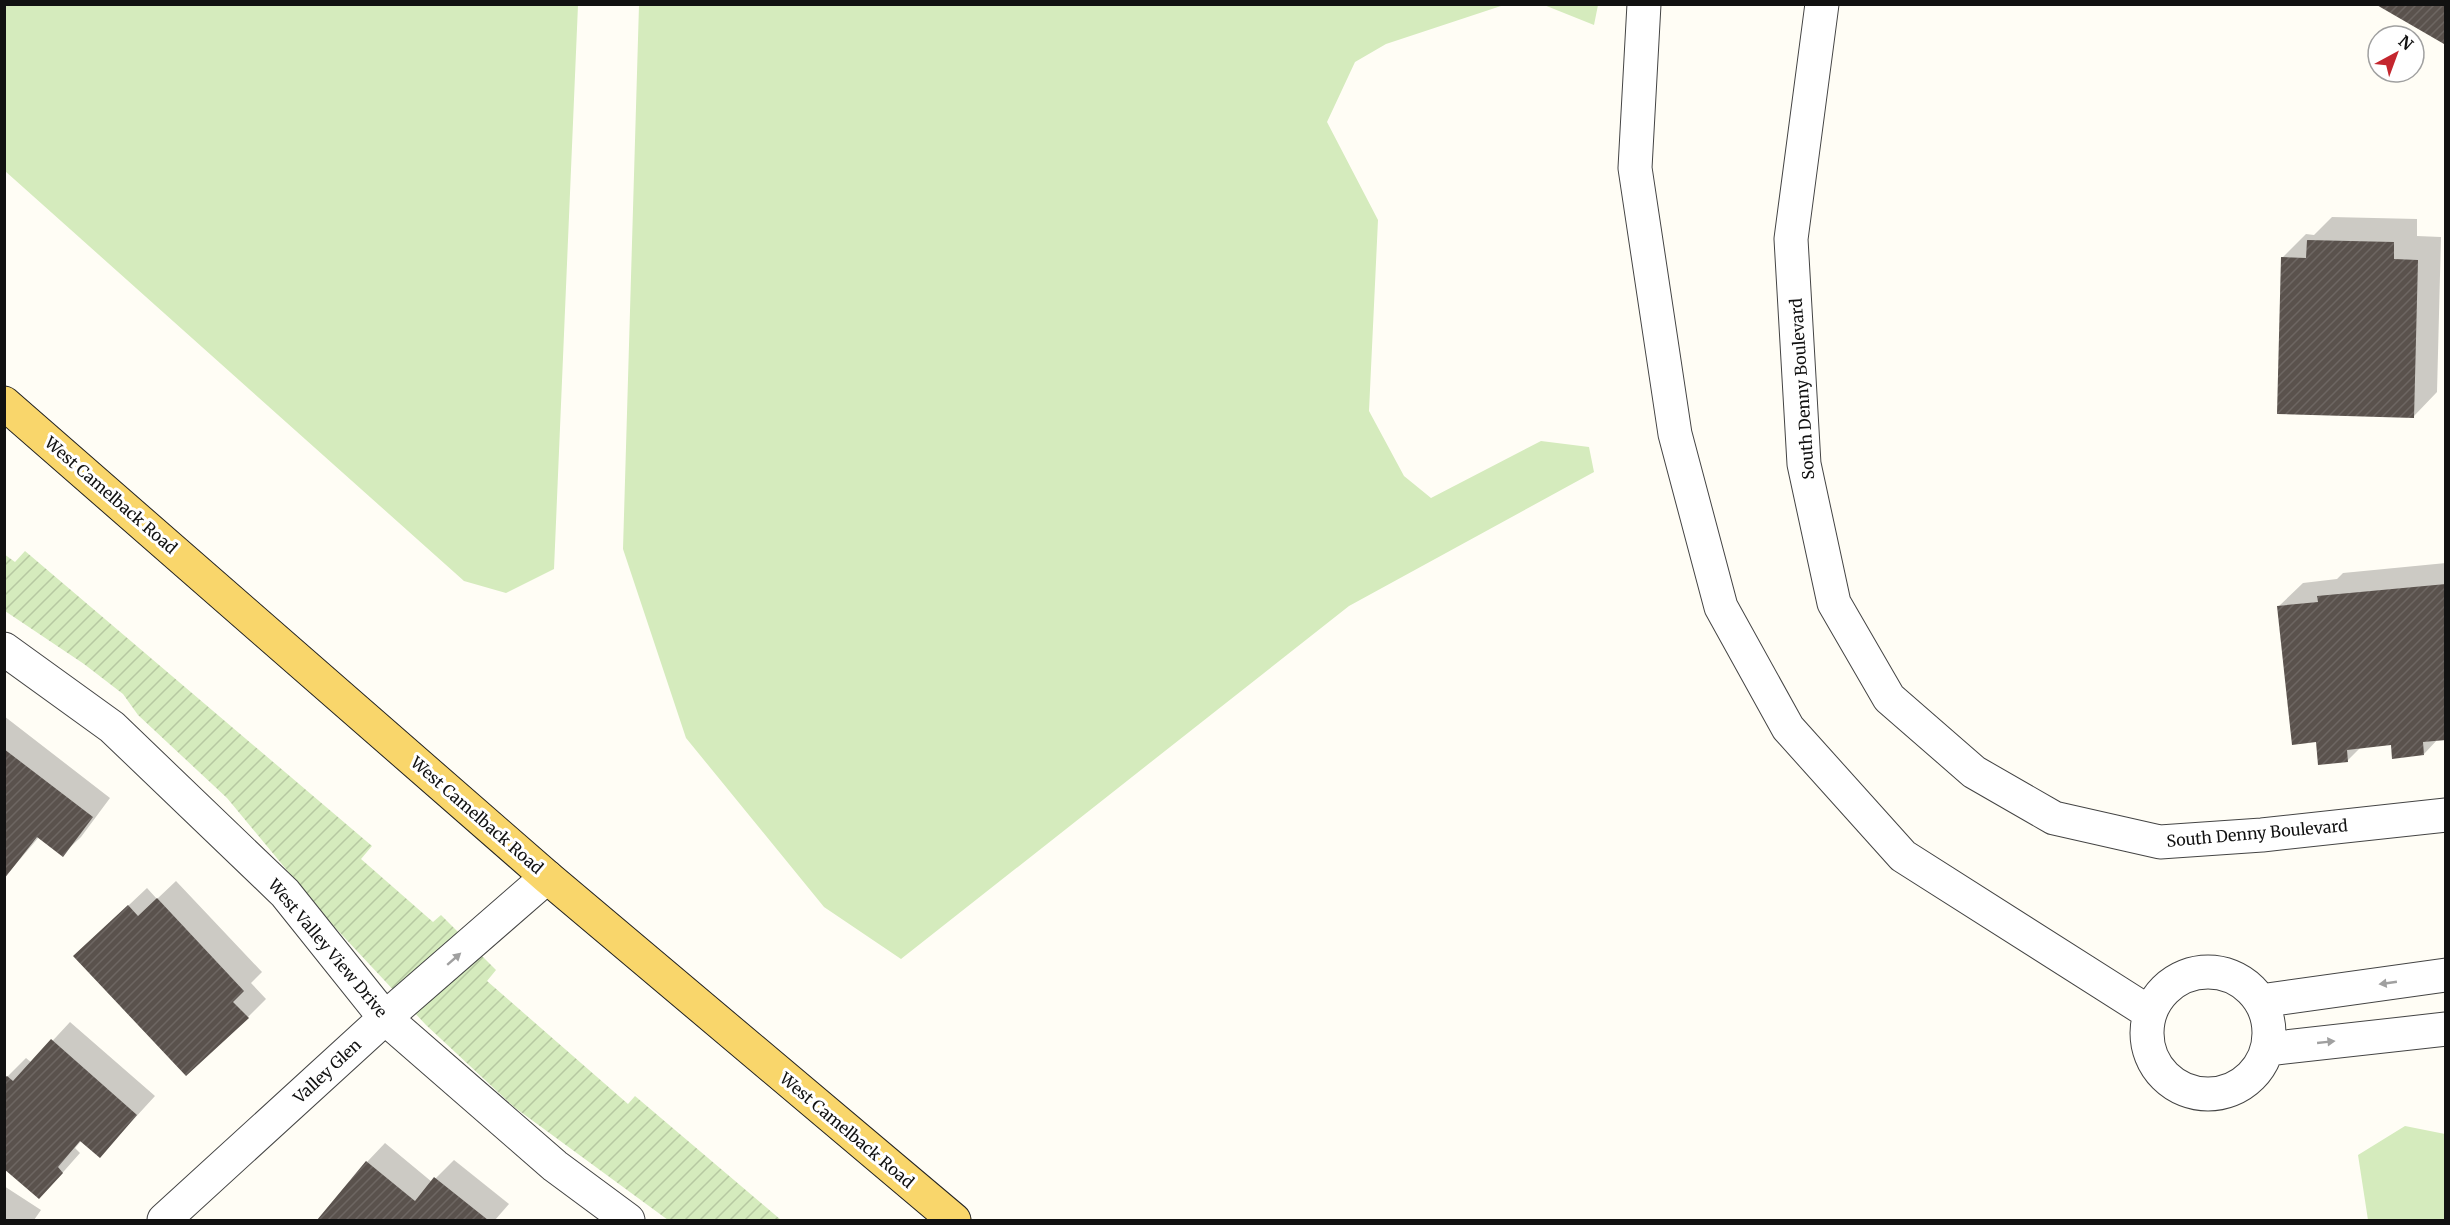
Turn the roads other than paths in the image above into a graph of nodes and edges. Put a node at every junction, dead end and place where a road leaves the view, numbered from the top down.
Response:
1 (1644, 4) edge
2 (1822, 4) edge
3 (4, 403) edge
4 (4, 649) edge
5 (2445, 815) edge
6 (547, 877) junction
7 (2445, 975) edge
8 (2260, 1001) junction
9 (2150, 1013) junction
10 (385, 1018) junction
11 (2445, 1029) edge
12 (2268, 1048) junction
13 (164, 1221) edge
14 (628, 1221) edge
15 (954, 1221) edge

1 - 9 street
2 - 5 street, South Denny Boulevard
3 - 6 main road, West Camelback Road
4 - 10 street, West Valley View Drive
10 -> 6 street, Valley Glen
6 - 15 main road, West Camelback Road
7 -> 8 street
8 - 9 street
8 - 12 street
9 - 12 street
10 - 13 street, Valley Glen
10 - 14 street, West Valley View Drive
12 -> 11 street

